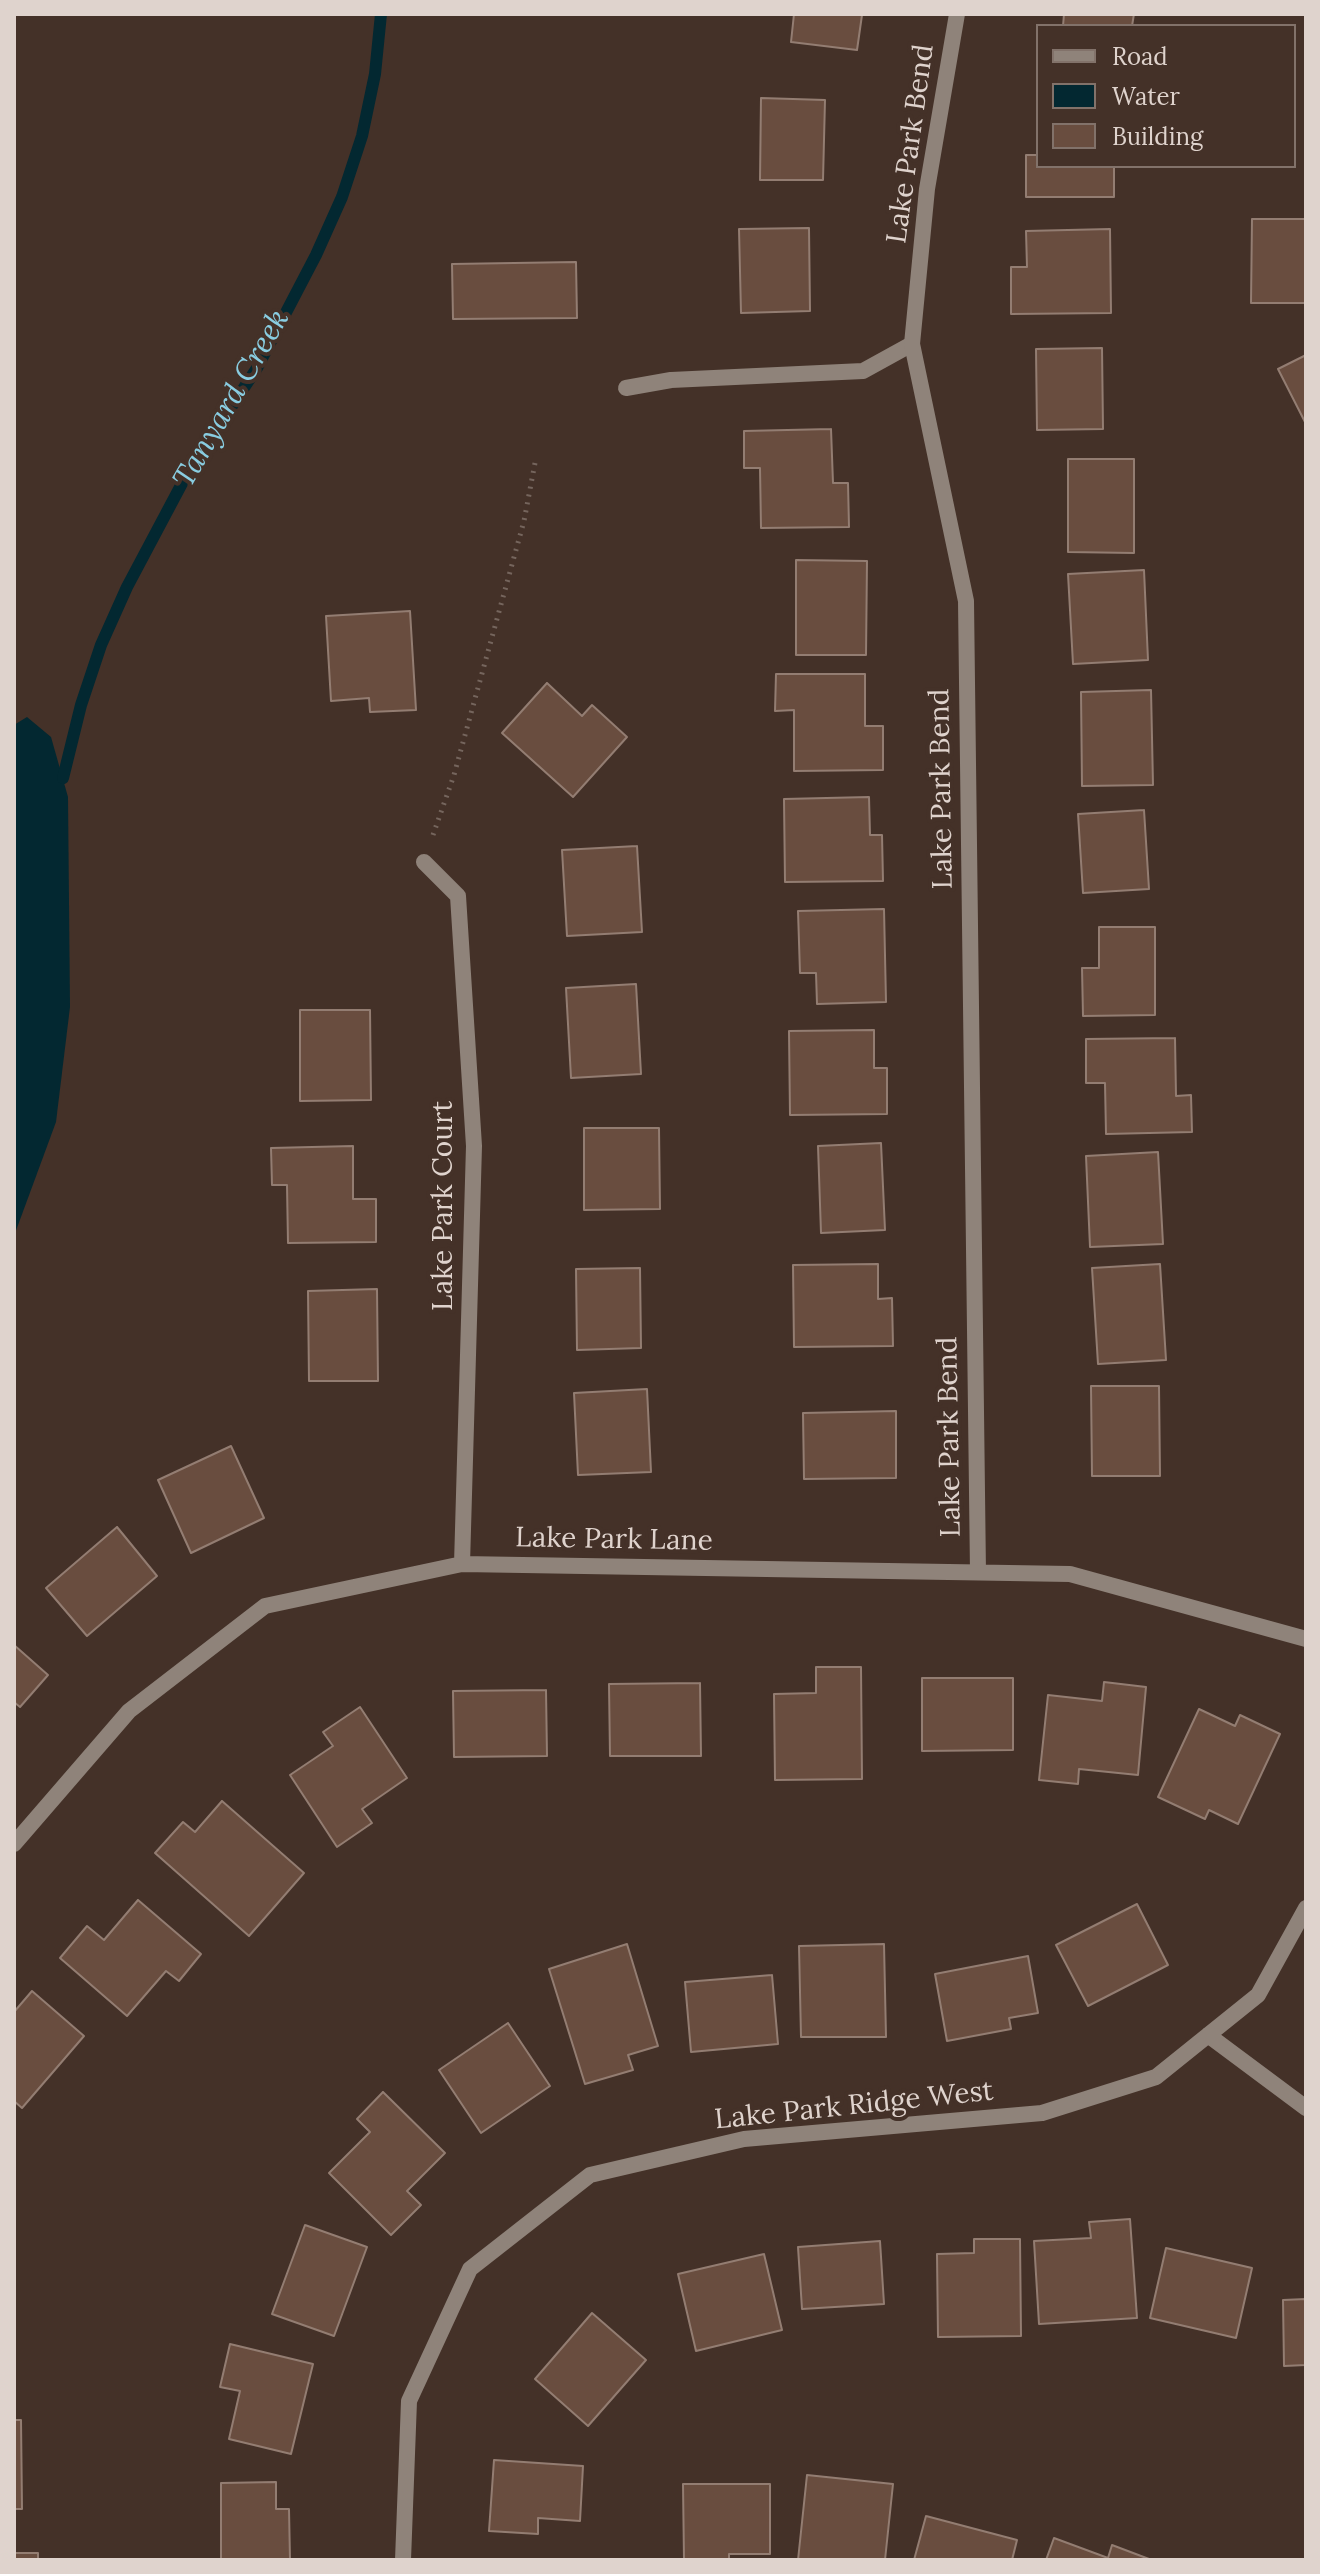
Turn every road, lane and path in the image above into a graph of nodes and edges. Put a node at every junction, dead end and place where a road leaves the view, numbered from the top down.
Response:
1 (957, 14) edge
2 (912, 344) junction
3 (626, 388) dead end
4 (535, 463) dead end
5 (424, 862) joint
6 (462, 1564) junction
7 (978, 1572) junction
8 (1306, 1639) edge
9 (14, 1844) edge
10 (1306, 1908) edge
11 (1208, 2035) junction
12 (1306, 2108) edge
13 (403, 2560) edge

1 - 2 street, Lake Park Bend
2 - 3 street
2 - 7 street, Lake Park Bend
4 - 5 path
5 - 6 street, Lake Park Court
6 - 7 street, Lake Park Lane
6 - 9 street, Lake Park Lane
7 - 8 street, Lake Park Lane
10 - 11 street, Lake Park Ridge West
11 - 12 street
11 - 13 street, Lake Park Ridge West

